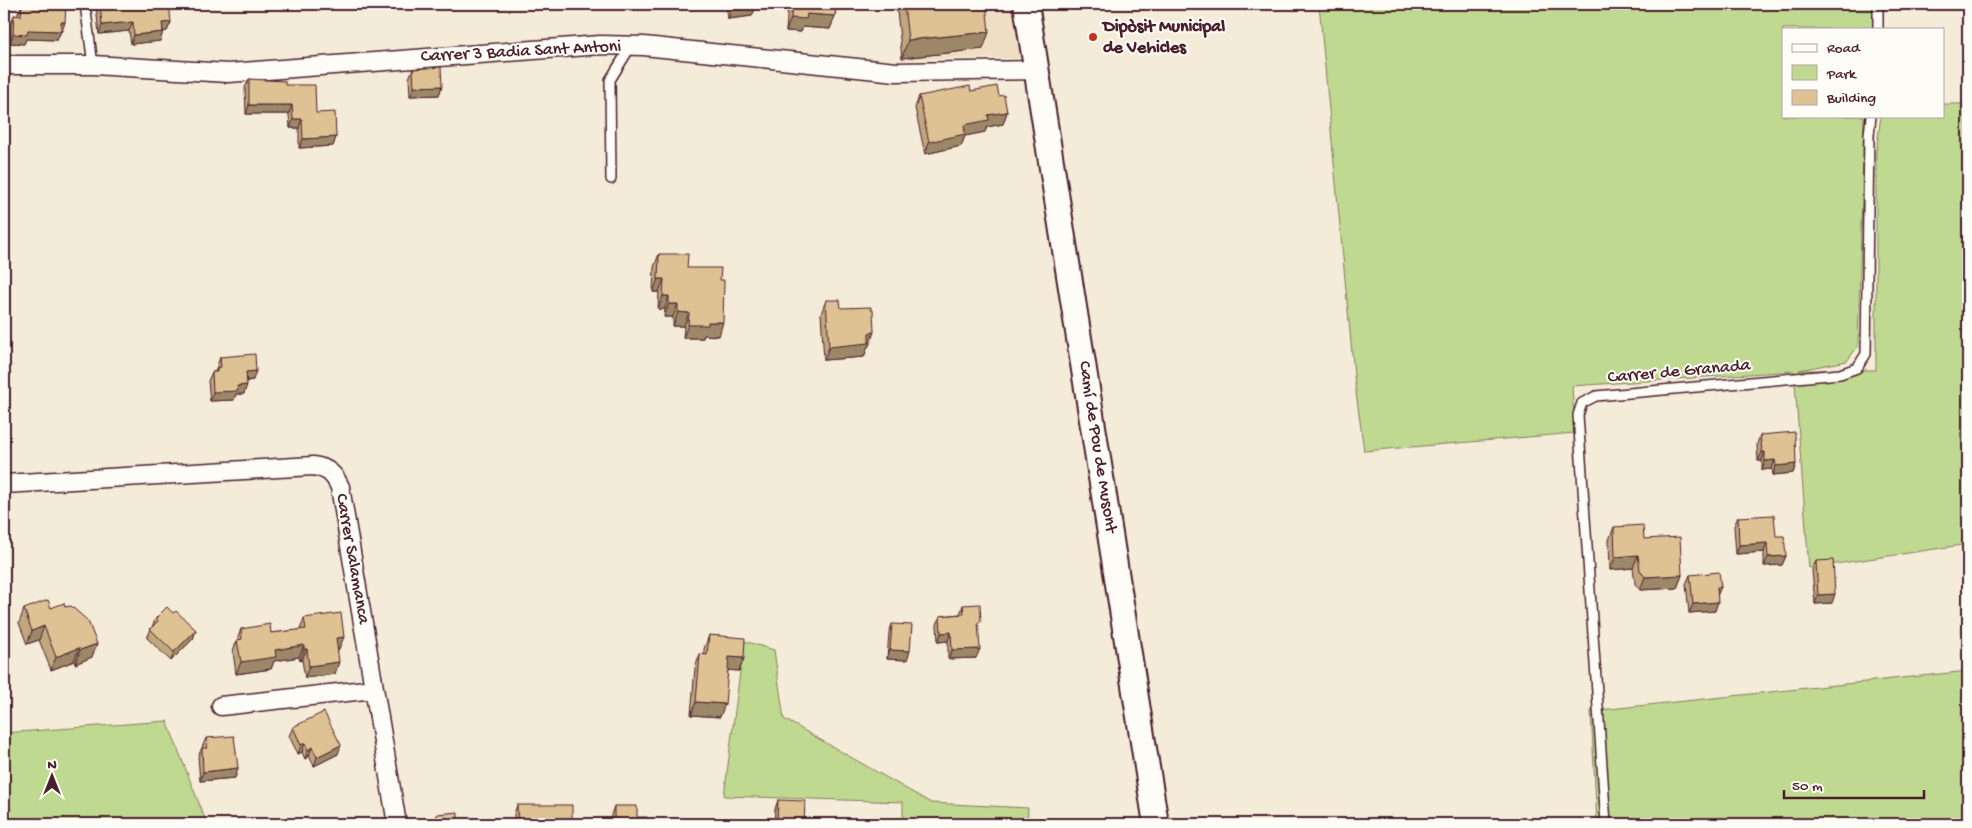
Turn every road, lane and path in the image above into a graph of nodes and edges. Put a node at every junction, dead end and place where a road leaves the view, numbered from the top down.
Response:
1 (85, 4) edge
2 (1026, 4) edge
3 (1878, 4) edge
4 (1878, 28) edge
5 (631, 46) junction
6 (1038, 57) junction
7 (4, 65) edge
8 (93, 65) junction
9 (1871, 118) edge
10 (611, 179) dead end
11 (4, 484) edge
12 (374, 689) junction
13 (221, 706) dead end
14 (397, 824) edge
15 (1156, 824) edge
16 (1606, 824) edge

1 - 8 lane
2 - 6 street, Camí de Pou de Musont
3 - 4 lane
5 - 6 street, Carrer 3 Badia Sant Antoni
5 - 8 street, Carrer 3 Badia Sant Antoni
5 - 10 lane
6 - 15 street, Camí de Pou de Musont
7 - 8 street, Carrer 3 Badia Sant Antoni
9 - 16 lane, Carrer de Granada
11 - 12 street, Carrer Salamanca
12 - 13 street
12 - 14 street, Carrer Salamanca

